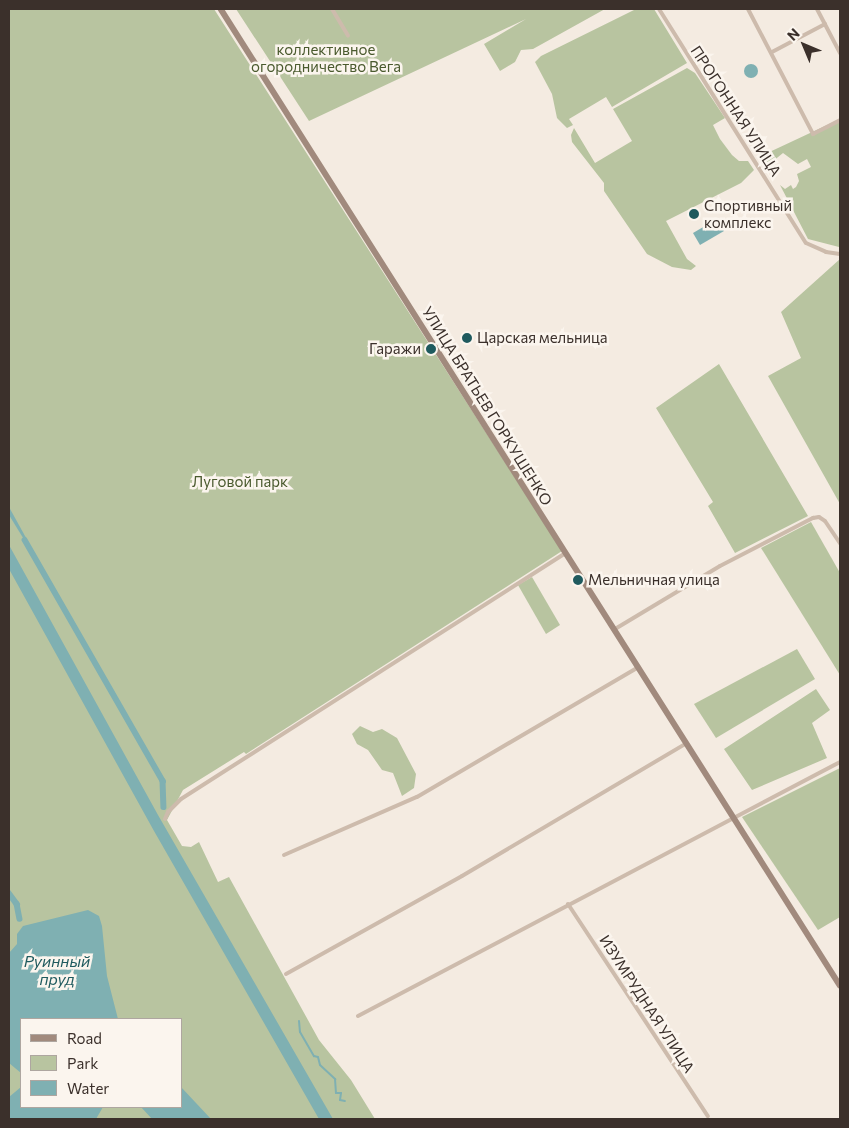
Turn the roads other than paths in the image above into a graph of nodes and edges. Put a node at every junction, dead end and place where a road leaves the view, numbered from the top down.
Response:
1 (220, 9) edge
2 (332, 9) edge
3 (661, 9) edge
4 (748, 9) edge
5 (817, 9) edge
6 (824, 24) junction
7 (348, 36) dead end
8 (772, 52) junction
9 (840, 53) edge
10 (840, 120) edge
11 (840, 254) edge
12 (840, 543) edge
13 (566, 553) junction
14 (615, 629) junction
15 (639, 667) junction
16 (686, 743) junction
17 (840, 762) edge
18 (165, 819) dead end
19 (734, 819) junction
20 (284, 856) dead end
21 (568, 904) junction
22 (286, 974) dead end
23 (840, 985) edge
24 (358, 1016) dead end
25 (708, 1116) dead end

1 - 13 street, УЛИЦА БРАТЬЕВ ГОРКУШЕНКО
2 - 7 street
3 - 11 street, ПРОГОННАЯ УЛИЦА
4 - 8 street
5 - 6 street
6 - 8 street
6 - 9 street
8 - 10 street
12 - 14 street
13 - 14 street, УЛИЦА БРАТЬЕВ ГОРКУШЕНКО
13 - 18 street
14 - 15 street, УЛИЦА БРАТЬЕВ ГОРКУШЕНКО
15 - 16 street, УЛИЦА БРАТЬЕВ ГОРКУШЕНКО
15 - 20 street
16 - 19 street, УЛИЦА БРАТЬЕВ ГОРКУШЕНКО
16 - 22 street
17 - 19 street
19 - 21 street
19 - 23 street, УЛИЦА БРАТЬЕВ ГОРКУШЕНКО
21 - 24 street
21 - 25 street, ИЗУМРУДНАЯ УЛИЦА

